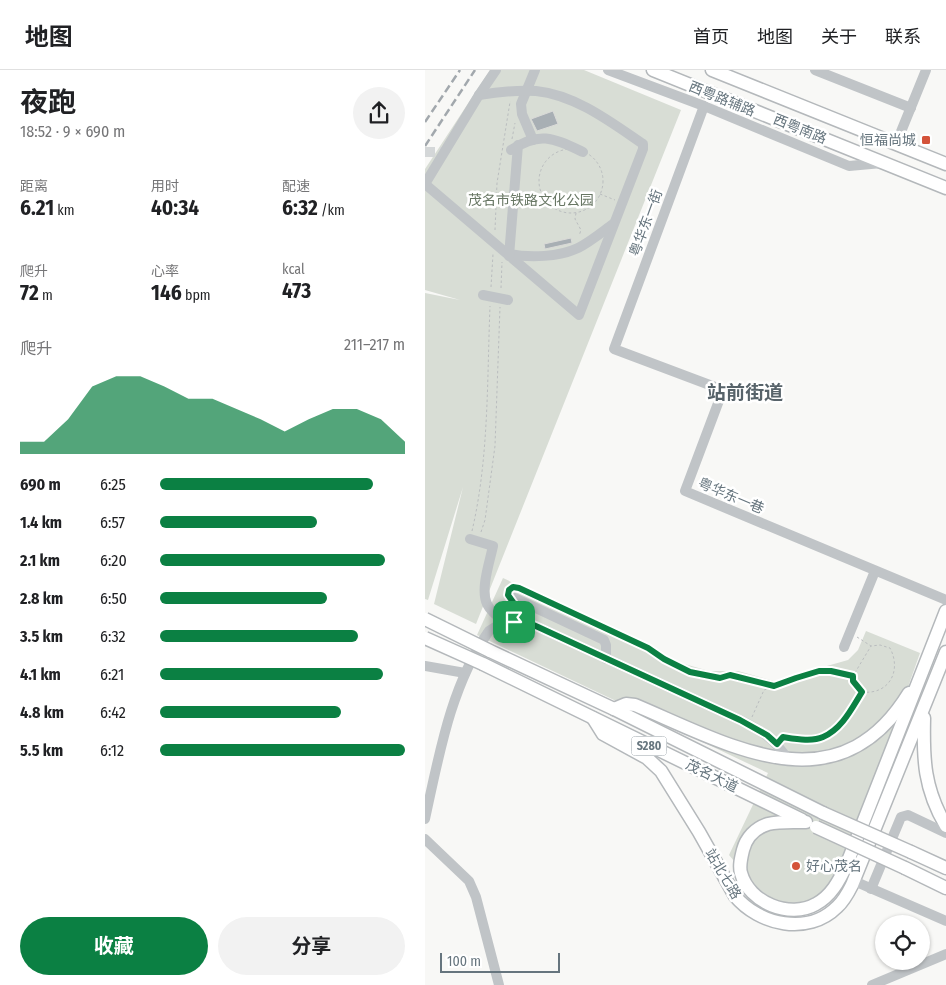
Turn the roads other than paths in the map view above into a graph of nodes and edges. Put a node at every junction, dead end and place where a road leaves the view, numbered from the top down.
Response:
1 (496, 70) edge
2 (535, 70) edge
3 (608, 70) edge
4 (653, 70) edge
5 (712, 70) edge
6 (815, 70) edge
7 (926, 70) edge
8 (527, 92) junction
9 (479, 95) junction
10 (704, 106) junction
11 (911, 108) junction
12 (533, 140) junction
13 (897, 144) junction
14 (583, 152) road end
15 (883, 163) junction
16 (946, 164) edge
17 (425, 184) edge
18 (946, 188) edge
19 (614, 223) junction
20 (507, 253) junction
21 (614, 348) joint
22 (474, 541) road end
23 (875, 571) junction
24 (946, 600) edge
25 (946, 611) edge
26 (425, 619) edge
27 (510, 623) junction
28 (425, 638) edge
29 (844, 647) dead end
30 (946, 652) edge
31 (606, 659) junction
32 (926, 660) junction
33 (425, 666) edge
34 (465, 673) junction
35 (925, 706) junction
36 (614, 709) junction
37 (593, 718) junction
38 (788, 760) junction
39 (425, 818) edge
40 (811, 824) junction
41 (946, 826) edge
42 (946, 832) edge
43 (425, 839) edge
44 (946, 868) edge
45 (854, 882) junction
46 (946, 888) edge
47 (871, 889) junction
48 (946, 921) edge
49 (946, 954) edge
50 (499, 985) edge
51 (872, 985) edge

1 - 9 street
2 - 8 street
3 - 10 street, 西粤路辅路
4 - 15 main road, 西粤南路
5 - 13 main road, 西粤南路
6 - 11 street
7 - 11 street
8 - 9 street
8 - 12 street
8 - 19 street
9 - 17 street
10 - 15 street, 西粤路辅路
10 - 21 street, 粤华东一街
11 - 13 street
12 - 14 street
12 - 20 street
13 - 16 main road, 西粤南路
15 - 18 main road, 西粤南路
17 - 20 street
19 - 20 street
19 - 20 street
21 - 23 street, 粤华东一巷
22 - 27 street
23 - 24 street, 粤华东一巷
23 - 29 street
25 - 32 main road, 站北七路
26 - 36 main road, 茂名大道 / S280, bridge
27 - 31 street
27 - 31 street
27 - 34 street
28 - 37 main road, 茂名大道 / S280, bridge
30 - 35 main road, 站北七路
31 - 38 street
32 - 38 main road
32 - 40 main road, 站北七路
33 - 34 street
34 - 39 street
35 - 41 main road
35 - 45 main road, 站北七路
36 - 38 main road
36 - 44 main road, 茂名大道 / S280, bridge
37 - 40 main road, 茂名大道 / S280
37 - 45 main road, 站北七路
40 - 46 main road, 茂名大道 / S280, bridge
42 - 47 street
43 - 50 street
45 - 47 street
47 - 48 street
49 - 51 street

